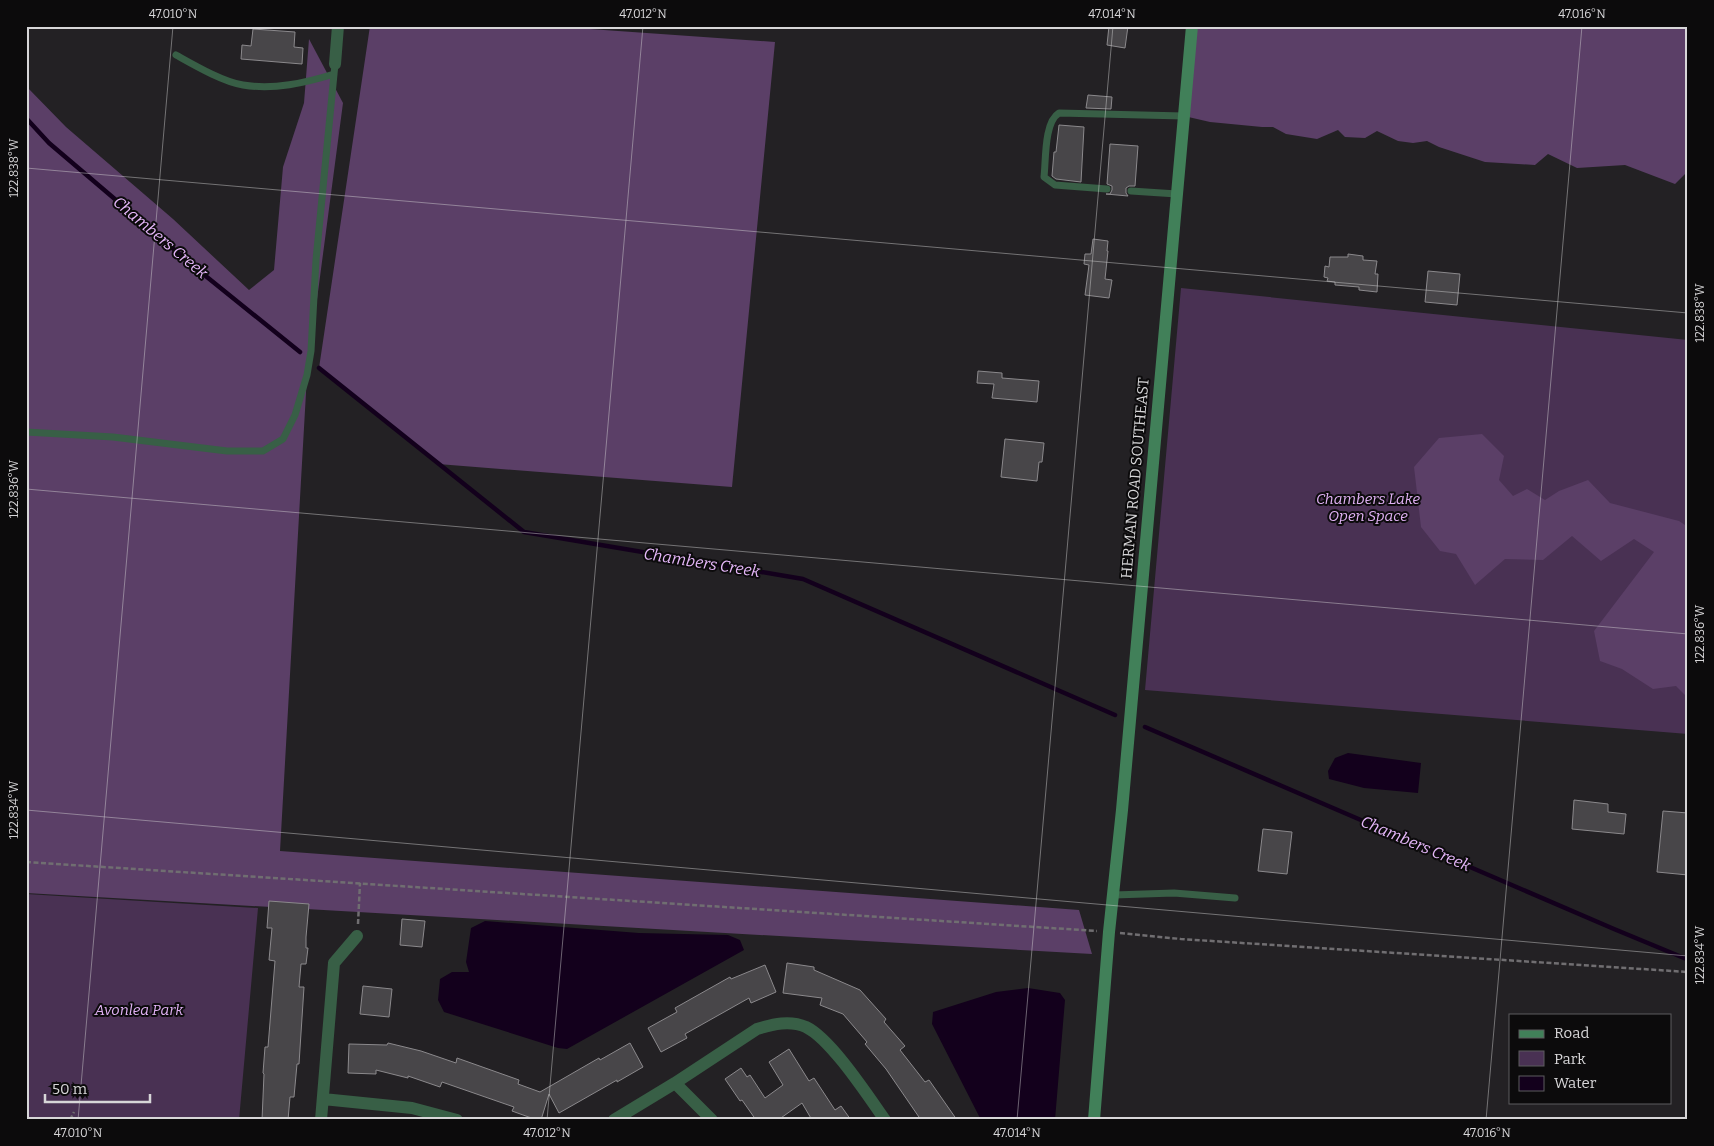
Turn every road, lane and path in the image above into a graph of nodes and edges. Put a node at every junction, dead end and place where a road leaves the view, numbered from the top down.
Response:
1 (338, 26) edge
2 (1192, 26) edge
3 (176, 55) dead end
4 (335, 69) junction
5 (1184, 116) junction
6 (1108, 189) dead end
7 (1131, 190) dead end
8 (1177, 194) junction
9 (26, 432) edge
10 (26, 862) edge
11 (360, 883) junction
12 (1114, 895) junction
13 (1235, 898) dead end
14 (1110, 932) junction
15 (357, 936) joint
16 (1688, 972) edge
17 (675, 1084) junction
18 (323, 1099) junction
19 (74, 1112) dead end
20 (70, 1120) edge
21 (321, 1120) edge
22 (457, 1120) edge
23 (614, 1120) edge
24 (712, 1120) edge
25 (885, 1120) edge
26 (1094, 1120) edge

1 - 4 street
2 - 5 street, HERMAN ROAD SOUTHEAST
3 - 4 lane
4 - 9 lane
5 - 6 lane
5 - 8 street, HERMAN ROAD SOUTHEAST
7 - 8 lane
8 - 12 street, HERMAN ROAD SOUTHEAST
10 - 11 path
11 - 14 path
11 - 15 path
12 - 13 lane
12 - 14 street, HERMAN ROAD SOUTHEAST
14 - 16 path
14 - 26 street, HERMAN ROAD SOUTHEAST
15 - 18 street
17 - 23 street
17 - 24 street
17 - 25 street
18 - 21 street
18 - 22 street
19 - 20 path

